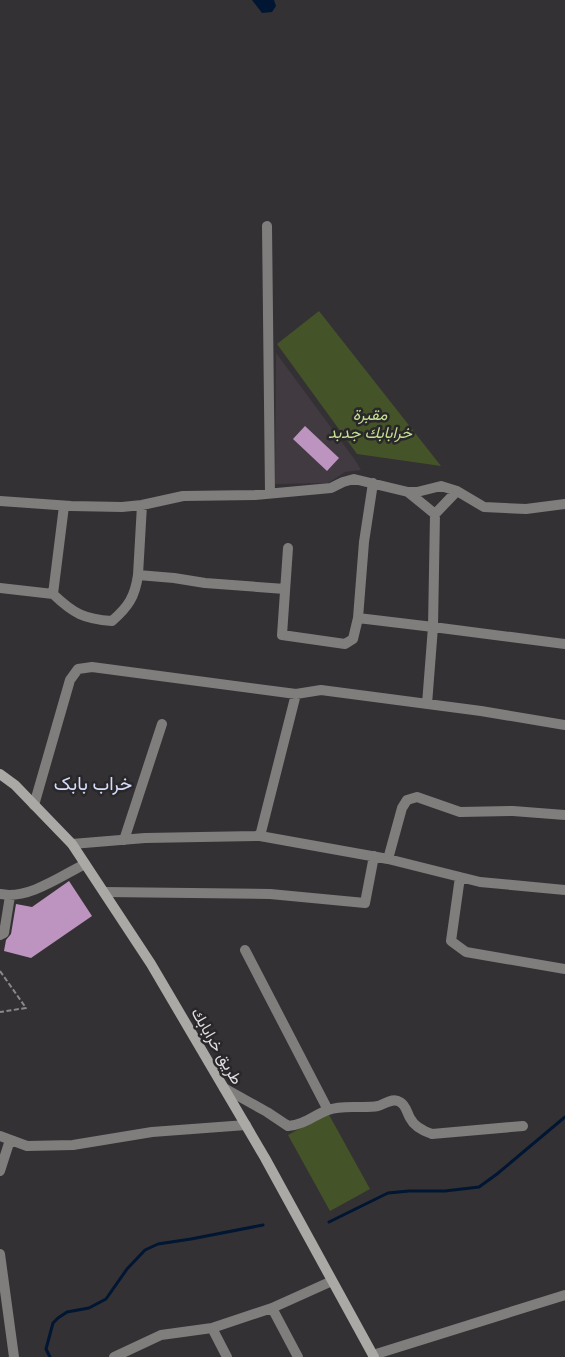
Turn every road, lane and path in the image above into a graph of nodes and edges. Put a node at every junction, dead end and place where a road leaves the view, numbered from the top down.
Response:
1 (267, 226) dead end
2 (373, 483) junction
3 (408, 492) junction
4 (457, 492) junction
5 (270, 493) junction
6 (0, 501) edge
7 (565, 504) edge
8 (142, 505) junction
9 (64, 506) junction
10 (435, 514) junction
11 (288, 548) dead end
12 (138, 575) junction
13 (0, 588) edge
14 (285, 589) junction
15 (53, 594) junction
16 (358, 618) junction
17 (432, 627) junction
18 (565, 644) edge
19 (296, 694) junction
20 (427, 704) junction
21 (162, 724) dead end
22 (565, 725) edge
23 (0, 774) edge
24 (34, 805) junction
25 (565, 815) edge
26 (260, 836) junction
27 (124, 840) junction
28 (72, 844) junction
29 (374, 856) junction
30 (388, 859) junction
31 (85, 864) junction
32 (460, 877) junction
33 (565, 890) edge
34 (104, 892) junction
35 (5, 895) edge
36 (0, 935) edge
37 (245, 950) dead end
38 (565, 969) edge
39 (0, 971) edge
40 (0, 1012) edge
41 (224, 1088) junction
42 (328, 1110) junction
43 (246, 1125) junction
44 (522, 1126) dead end
45 (0, 1136) edge
46 (10, 1140) junction
47 (0, 1171) edge
48 (0, 1254) edge
49 (332, 1281) junction
50 (565, 1295) edge
51 (272, 1308) junction
52 (212, 1328) junction
53 (374, 1356) edge
54 (14, 1357) edge
55 (114, 1357) edge
56 (227, 1357) edge
57 (298, 1357) edge

1 - 5 street
2 - 3 street
2 - 5 street
2 - 16 street
3 - 4 street
3 - 10 street
4 - 7 street
4 - 10 street
5 - 8 street
6 - 9 street
8 - 9 street
8 - 12 street
9 - 15 street
10 - 17 street
11 - 14 street
12 - 14 street
12 - 15 street
13 - 15 street
14 - 16 street
16 - 17 street
17 - 18 street
17 - 20 street
19 - 20 street
19 - 24 street
19 - 26 street
20 - 22 street
21 - 27 street
23 - 24 main road, طريق خرابابك
24 - 28 main road, طريق خرابابك
25 - 30 street
26 - 27 street
26 - 29 street
27 - 28 street
28 - 31 main road, طريق خرابابك
29 - 30 street
29 - 34 street
30 - 32 street
31 - 34 main road, طريق خرابابك
31 - 35 street
32 - 33 street
32 - 38 street
34 - 41 main road, طريق خرابابك
35 - 36 street
37 - 42 street
39 - 40 path
41 - 42 street
41 - 43 main road, طريق خرابابك
42 - 44 street
43 - 46 street
43 - 49 main road, طريق خرابابك
45 - 46 street
46 - 47 street
48 - 54 street
49 - 51 street
49 - 53 main road, طريق خرابابك
50 - 53 street
51 - 52 street
51 - 57 street
52 - 55 street
52 - 56 street

